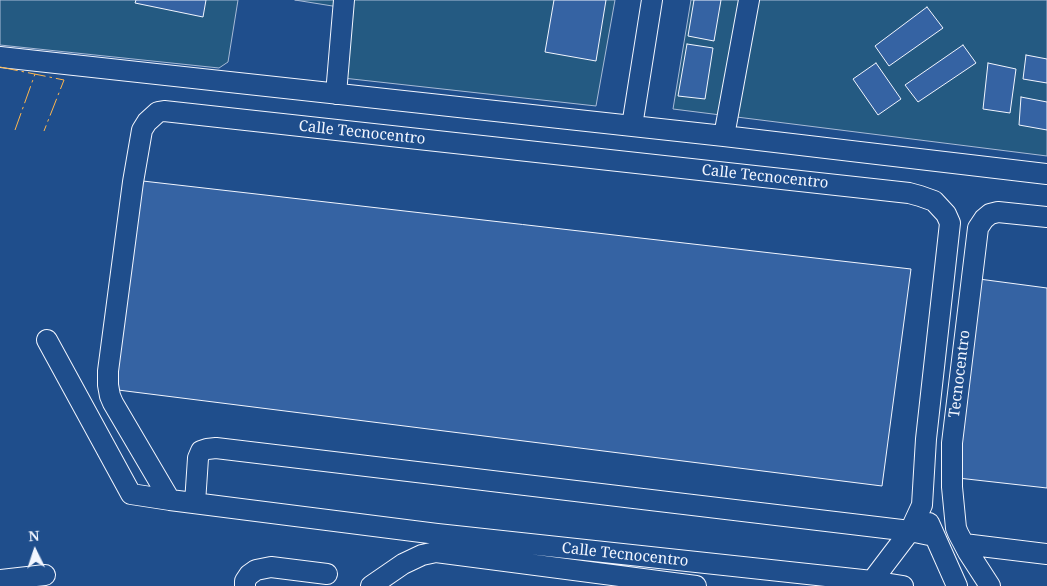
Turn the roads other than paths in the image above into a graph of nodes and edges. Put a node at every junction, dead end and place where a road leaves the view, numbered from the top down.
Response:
1 (344, 0) edge
2 (652, 0) edge
3 (749, 0) edge
4 (0, 57) edge
5 (336, 94) junction
6 (632, 126) junction
7 (724, 136) junction
8 (1047, 174) edge
9 (1047, 217) edge
10 (47, 340) dead end
11 (170, 500) junction
12 (195, 503) junction
13 (922, 505) junction
14 (910, 531) junction
15 (934, 536) junction
16 (436, 543) junction
17 (964, 544) junction
18 (1047, 554) edge
19 (327, 574) dead end
20 (45, 575) dead end
21 (0, 580) edge
22 (806, 580) edge
23 (870, 584) edge
24 (245, 586) edge
25 (371, 586) edge
26 (696, 586) edge
27 (904, 586) edge
28 (957, 586) edge
29 (990, 586) edge

1 - 5 street
2 - 6 street
3 - 7 street
4 - 5 street
5 - 6 street
6 - 7 street
7 - 8 street
9 - 17 street, Tecnocentro
10 - 11 street
11 - 12 street, Calle Tecnocentro
11 - 13 street, Calle Tecnocentro
12 - 14 street
12 - 16 street, Calle Tecnocentro
13 - 14 street, Calle Tecnocentro
13 - 15 street, Calle Tecnocentro
14 - 15 street
14 - 23 street, Calle Tecnocentro
15 - 28 street, Calle Tecnocentro
16 - 22 street, Calle Tecnocentro
16 - 25 street, Calle Tecnocentro
16 - 26 street, Calle Tecnocentro
17 - 18 street
17 - 29 street, Tecnocentro
19 - 24 street
20 - 21 street
22 - 23 street, Calle Tecnocentro
23 - 27 street, Calle Tecnocentro

